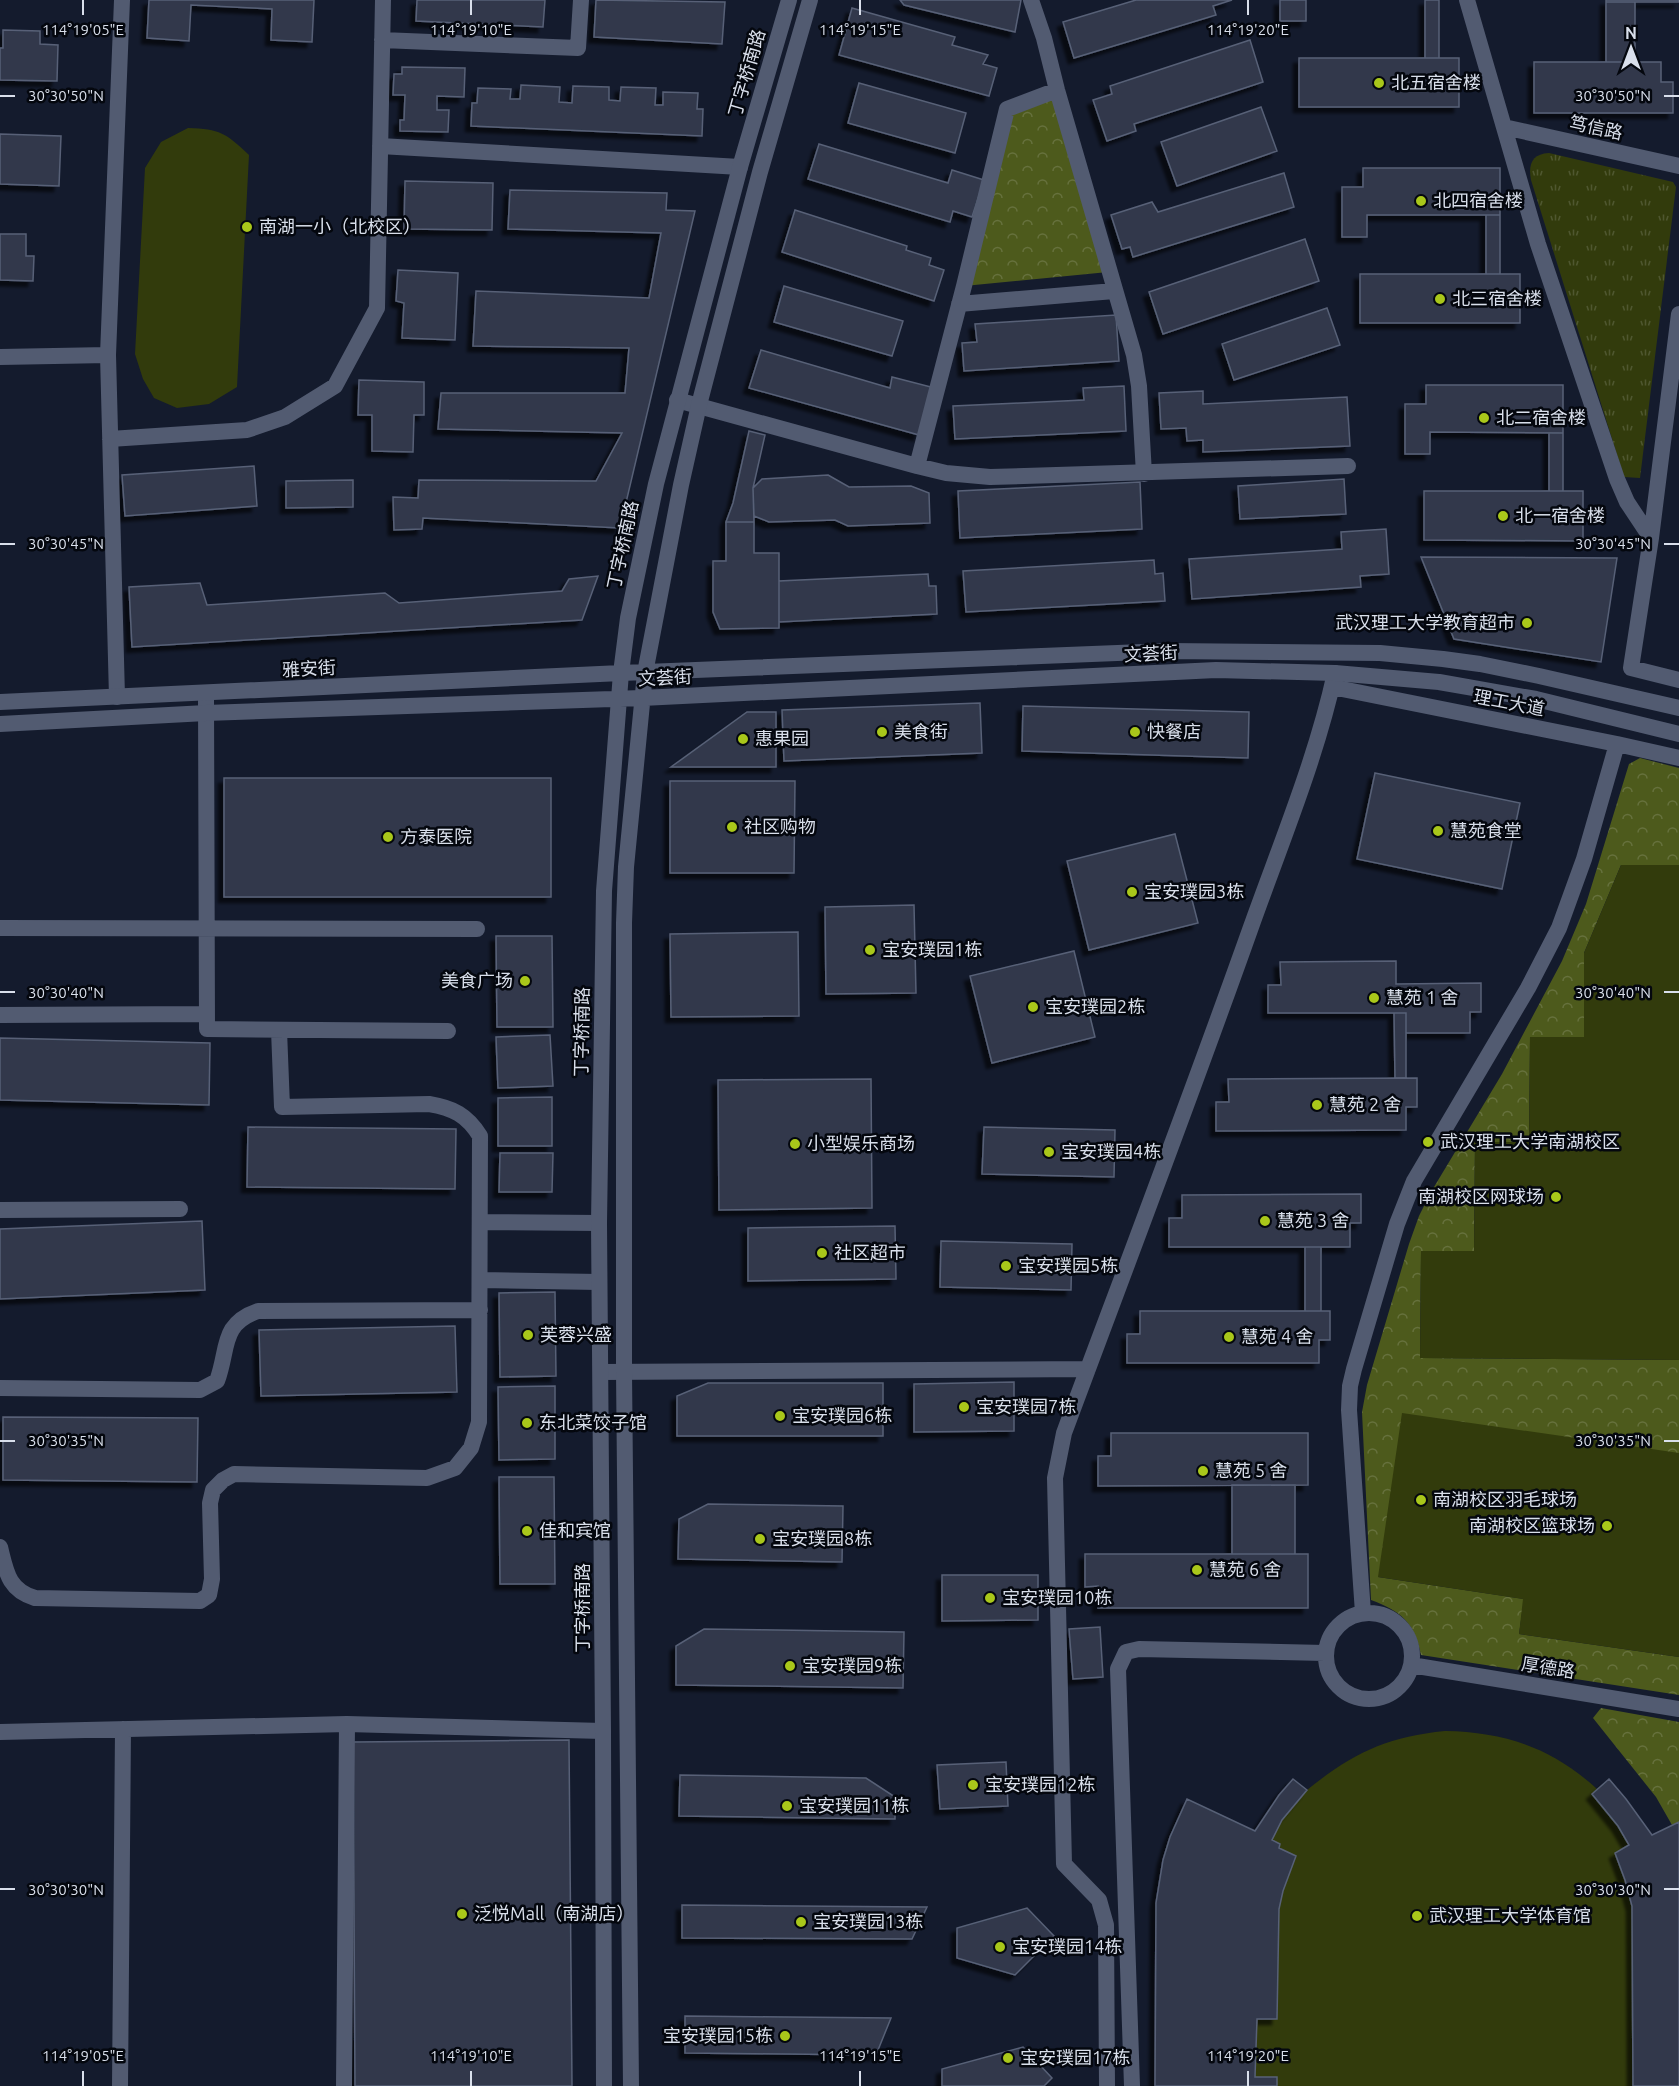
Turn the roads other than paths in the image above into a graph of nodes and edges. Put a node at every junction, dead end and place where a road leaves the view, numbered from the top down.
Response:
1 (122, 0) edge
2 (383, 0) edge
3 (581, 0) edge
4 (789, 0) edge
5 (810, 0) edge
6 (1031, 0) edge
7 (1467, 0) edge
8 (382, 40) junction
9 (1057, 90) junction
10 (1504, 128) junction
11 (380, 147) junction
12 (1679, 166) edge
13 (740, 167) junction
14 (1114, 291) junction
15 (959, 304) junction
16 (1679, 314) edge
17 (108, 355) junction
18 (0, 357) edge
19 (677, 400) junction
20 (699, 405) junction
21 (110, 439) junction
22 (917, 466) junction
23 (1348, 466) dead end
24 (1144, 474) junction
25 (1651, 538) junction
26 (645, 672) junction
27 (621, 673) junction
28 (1333, 680) junction
29 (1679, 680) edge
30 (206, 693) junction
31 (117, 697) junction
32 (642, 698) junction
33 (618, 699) junction
34 (0, 702) edge
35 (1679, 708) edge
36 (206, 713) junction
37 (0, 724) edge
38 (1679, 734) edge
39 (1617, 744) junction
40 (1679, 758) edge
41 (0, 928) edge
42 (207, 929) junction
43 (477, 929) dead end
44 (207, 1014) junction
45 (0, 1015) edge
46 (279, 1030) junction
47 (448, 1031) dead end
48 (180, 1209) dead end
49 (0, 1210) edge
50 (480, 1222) junction
51 (599, 1223) junction
52 (480, 1280) junction
53 (599, 1282) junction
54 (480, 1310) junction
55 (1088, 1369) junction
56 (600, 1372) junction
57 (624, 1372) junction
58 (0, 1388) edge
59 (0, 1547) edge
60 (1363, 1614) junction
61 (1326, 1653) junction
62 (1411, 1665) junction
63 (1679, 1709) edge
64 (347, 1724) junction
65 (123, 1729) junction
66 (603, 1731) junction
67 (0, 1732) edge
68 (120, 2086) edge
69 (344, 2086) edge
70 (604, 2086) edge
71 (631, 2086) edge
72 (1107, 2086) edge
73 (1132, 2086) edge

1 - 17 street
2 - 8 street
3 - 8 street
4 - 13 street, 丁字桥南路
5 - 20 street
6 - 9 street
7 - 10 street
8 - 11 street
9 - 14 street
9 - 15 street
10 - 12 street, 笃信路
10 - 25 street
11 - 13 street
11 - 21 street
13 - 19 street, 丁字桥南路
14 - 15 street
14 - 24 street
15 - 22 street
16 - 25 street
17 - 18 street
17 - 21 street
19 - 20 street
19 - 27 street, 丁字桥南路
20 - 22 street
20 - 26 street
21 - 31 street
22 - 24 street
23 - 24 street
25 - 29 street
26 - 27 street, 文荟街
26 - 32 street
26 - 35 street, 文荟街
27 - 30 street, 雅安街
27 - 33 street, 丁字桥南路
28 - 32 street, 文荟街
28 - 38 street, 文荟街
28 - 39 street, 理工大道
28 - 55 street
30 - 31 street, 雅安街
30 - 36 street
31 - 34 street, 雅安街
32 - 33 street, 文荟街
32 - 57 street
33 - 36 street
33 - 51 street, 丁字桥南路
36 - 37 street
36 - 42 street
39 - 40 street, 理工大道
39 - 60 street
41 - 42 street
42 - 43 street
42 - 44 street
44 - 45 street
44 - 46 street
46 - 47 street
46 - 50 street
48 - 49 street
50 - 51 street
50 - 52 street
51 - 53 street, 丁字桥南路
52 - 53 street
52 - 54 street
53 - 56 street, 丁字桥南路
54 - 58 street
54 - 59 street
55 - 57 street
55 - 72 street
56 - 57 street
56 - 66 street, 丁字桥南路
57 - 71 street
60 - 61 street
60 - 62 street
61 - 62 street
61 - 73 street
62 - 63 street, 厚德路
64 - 65 street
64 - 66 street
64 - 69 street
65 - 67 street
65 - 68 street
66 - 70 street, 丁字桥南路

